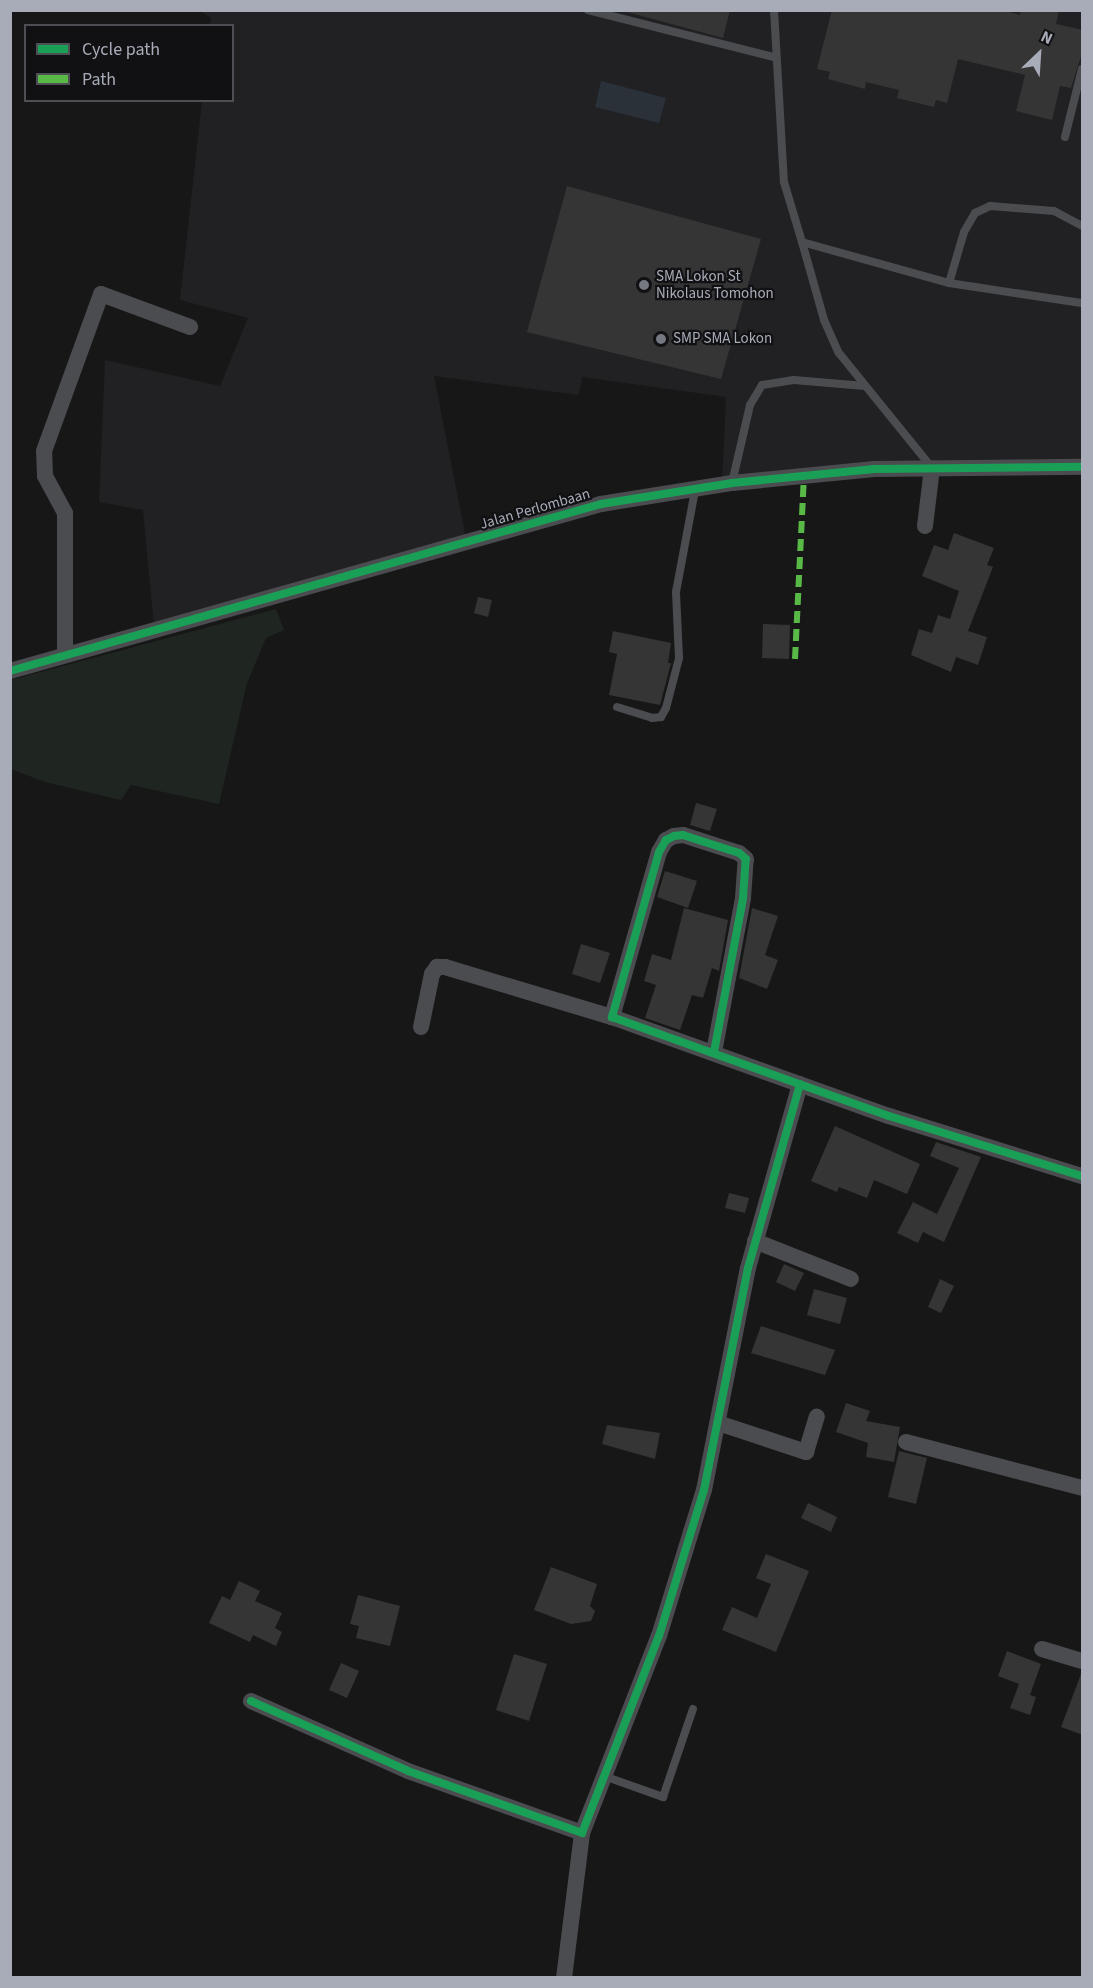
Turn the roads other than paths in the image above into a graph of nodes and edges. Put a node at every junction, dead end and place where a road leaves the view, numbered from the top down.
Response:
1 (588, 10) edge
2 (774, 10) edge
3 (774, 57) junction
4 (1083, 69) edge
5 (1065, 137) dead end
6 (1083, 226) edge
7 (802, 242) junction
8 (948, 283) junction
9 (1083, 303) edge
10 (190, 327) dead end
11 (865, 386) junction
12 (1083, 467) edge
13 (932, 468) junction
14 (732, 483) junction
15 (695, 490) junction
16 (925, 526) dead end
17 (65, 656) junction
18 (10, 671) edge
19 (616, 707) dead end
20 (612, 1017) junction
21 (421, 1027) dead end
22 (714, 1052) junction
23 (800, 1084) junction
24 (1083, 1176) edge
25 (756, 1240) junction
26 (851, 1279) dead end
27 (817, 1417) dead end
28 (718, 1423) junction
29 (906, 1442) dead end
30 (1083, 1488) edge
31 (1042, 1650) dead end
32 (1083, 1661) edge
33 (251, 1701) dead end
34 (693, 1709) dead end
35 (603, 1776) junction
36 (582, 1833) junction
37 (564, 1977) edge

1 - 3 lane
2 - 3 lane
3 - 7 lane
4 - 5 lane
6 - 8 lane
7 - 8 lane
7 - 11 lane
8 - 9 lane
10 - 17 street
11 - 13 lane
11 - 14 lane
12 - 13 street, Jalan Perlombaan
13 - 14 street, Jalan Perlombaan
13 - 16 street
14 - 15 street, Jalan Perlombaan
15 - 17 street, Jalan Perlombaan
15 - 19 lane
17 - 18 street, Jalan Perlombaan
20 - 21 street
20 - 22 street
20 - 22 street
22 - 23 street
23 - 24 street
23 - 25 street
25 - 26 street
25 - 28 street
27 - 28 street
28 - 35 street
29 - 30 street
31 - 32 street
33 - 36 street
34 - 35 lane
35 - 36 street
36 - 37 street

